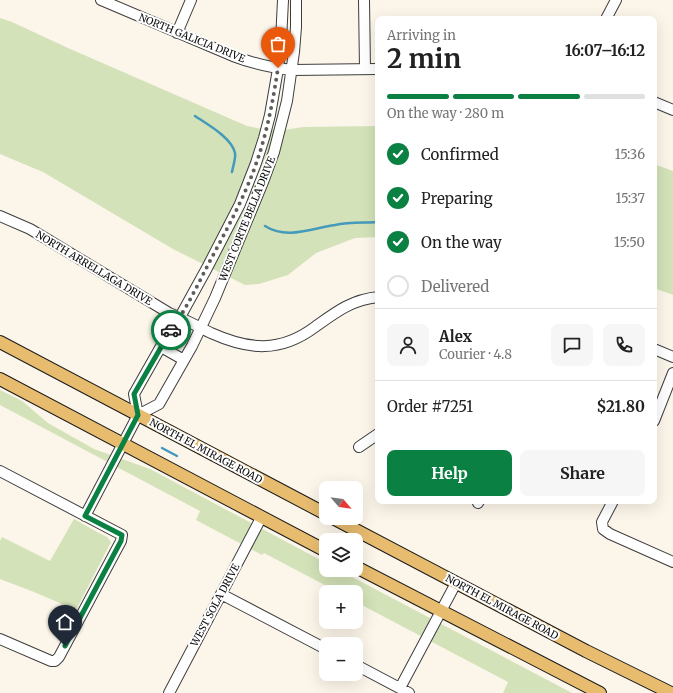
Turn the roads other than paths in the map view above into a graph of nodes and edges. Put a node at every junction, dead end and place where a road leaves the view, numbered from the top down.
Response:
1 (101, 0) edge
2 (191, 0) edge
3 (283, 0) edge
4 (296, 0) edge
5 (364, 0) edge
6 (616, 0) edge
7 (608, 16) edge
8 (177, 32) junction
9 (285, 69) junction
10 (365, 69) junction
11 (375, 69) edge
12 (657, 103) edge
13 (673, 110) edge
14 (0, 216) edge
15 (375, 298) edge
16 (184, 319) junction
17 (201, 328) junction
18 (0, 342) edge
19 (160, 347) junction
20 (657, 350) edge
21 (673, 356) edge
22 (184, 360) junction
23 (673, 373) edge
24 (0, 379) edge
25 (657, 413) edge
26 (138, 415) junction
27 (375, 436) edge
28 (122, 444) junction
29 (359, 446) dead end
30 (0, 471) edge
31 (611, 504) edge
32 (319, 510) edge
33 (85, 516) junction
34 (262, 518) junction
35 (346, 525) edge
36 (319, 547) edge
37 (673, 562) edge
38 (363, 571) edge
39 (456, 583) junction
40 (221, 594) junction
41 (441, 611) junction
42 (0, 639) edge
43 (319, 645) edge
44 (363, 669) edge
45 (400, 688) junction
46 (169, 693) edge
47 (409, 693) edge
48 (600, 693) edge
49 (671, 693) edge

1 - 8 street, NORTH GALICIA DRIVE
2 - 8 street
3 - 9 street, WEST CORTE BELLA DRIVE
4 - 9 street, WEST CORTE BELLA DRIVE
5 - 10 street
6 - 7 street
8 - 9 street, NORTH GALICIA DRIVE
9 - 10 street, NORTH GALICIA DRIVE
9 - 16 street, WEST CORTE BELLA DRIVE
9 - 17 street, WEST CORTE BELLA DRIVE
10 - 11 street, NORTH GALICIA DRIVE
12 - 13 street
14 - 16 street, NORTH ARRELLAGA DRIVE
15 - 17 street, NORTH ARRELLAGA DRIVE
16 - 17 street, NORTH ARRELLAGA DRIVE
16 - 19 street, WEST CORTE BELLA DRIVE
17 - 22 street, WEST CORTE BELLA DRIVE
18 - 26 main road, NORTH EL MIRAGE ROAD
19 - 22 street
19 - 26 street, WEST CORTE BELLA DRIVE
20 - 21 street
22 - 26 street, WEST CORTE BELLA DRIVE
23 - 25 street
24 - 28 main road
26 - 28 street
26 - 32 main road, NORTH EL MIRAGE ROAD
27 - 29 street
28 - 33 street
28 - 34 main road
30 - 33 street
31 - 37 street
33 - 42 street
34 - 36 main road
34 - 40 street, WEST SOLA DRIVE
35 - 39 main road, NORTH EL MIRAGE ROAD
38 - 41 main road
39 - 41 street
39 - 49 main road, NORTH EL MIRAGE ROAD
40 - 43 street
40 - 46 street, WEST SOLA DRIVE
41 - 45 street
41 - 48 main road
44 - 45 street
45 - 47 street

